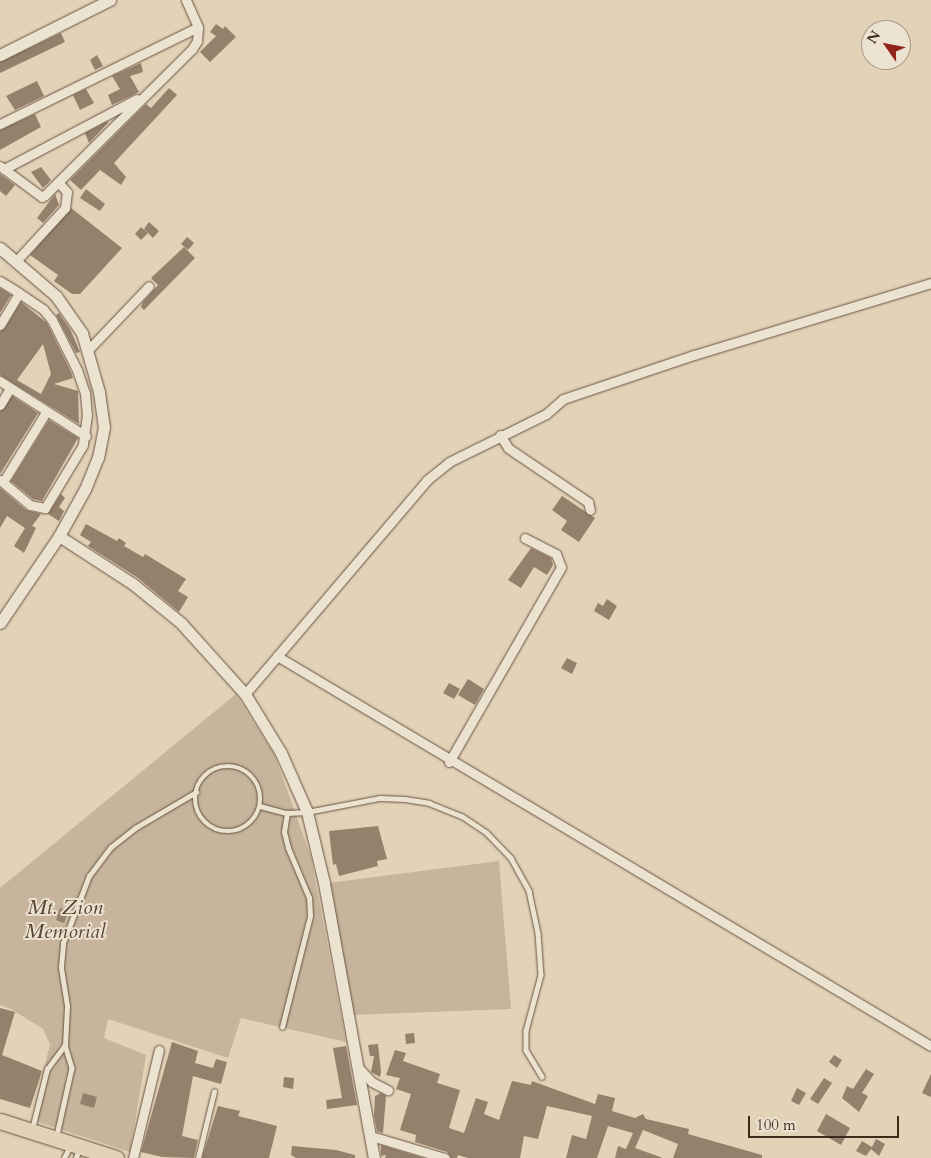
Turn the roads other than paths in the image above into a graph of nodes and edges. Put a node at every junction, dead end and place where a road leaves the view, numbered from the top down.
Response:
1 (110, 0) edge
2 (186, 0) edge
3 (198, 27) junction
4 (0, 55) edge
5 (146, 94) junction
6 (0, 124) edge
7 (2, 168) edge
8 (58, 182) junction
9 (0, 248) edge
10 (17, 260) junction
11 (0, 281) edge
12 (931, 283) edge
13 (148, 286) dead end
14 (19, 294) junction
15 (0, 325) edge
16 (88, 350) junction
17 (0, 381) edge
18 (9, 390) junction
19 (0, 405) edge
20 (46, 412) junction
21 (86, 436) junction
22 (500, 436) junction
23 (2, 481) edge
24 (590, 510) dead end
25 (59, 536) junction
26 (525, 538) dead end
27 (0, 623) edge
28 (277, 656) junction
29 (245, 694) junction
30 (449, 762) junction
31 (196, 792) junction
32 (260, 806) junction
33 (307, 812) junction
34 (286, 813) junction
35 (282, 1027) dead end
36 (65, 1045) junction
37 (931, 1046) edge
38 (160, 1050) dead end
39 (356, 1065) junction
40 (542, 1077) dead end
41 (388, 1090) dead end
42 (214, 1092) dead end
43 (1, 1124) edge
44 (31, 1131) junction
45 (371, 1136) junction
46 (57, 1139) junction
47 (76, 1149) edge
48 (110, 1157) edge
49 (64, 1158) edge
50 (133, 1158) edge
51 (198, 1158) edge
52 (374, 1158) edge
53 (445, 1158) edge

1 - 4 street
2 - 3 street
3 - 5 street
3 - 6 street
5 - 7 street
5 - 8 street
7 - 8 street
8 - 10 street
9 - 10 street
10 - 16 street
11 - 14 street
12 - 22 street
13 - 16 street
14 - 15 street
14 - 21 street
16 - 25 street
17 - 18 street
18 - 19 street
18 - 20 street
20 - 21 street
20 - 23 street
21 - 23 street
22 - 24 street
22 - 28 street
25 - 27 street
25 - 29 street
26 - 30 street
28 - 29 street
28 - 30 street
29 - 33 street
30 - 37 street
31 - 32 lane
31 - 32 lane
31 - 36 lane
32 - 34 lane
33 - 34 lane
33 - 39 street
33 - 40 lane
34 - 35 lane
36 - 44 lane
36 - 46 lane
38 - 50 street
39 - 41 street
39 - 45 street
42 - 51 lane
43 - 44 highway
44 - 46 highway
45 - 52 street
45 - 53 street
46 - 47 highway
47 - 48 highway
47 - 49 lane

